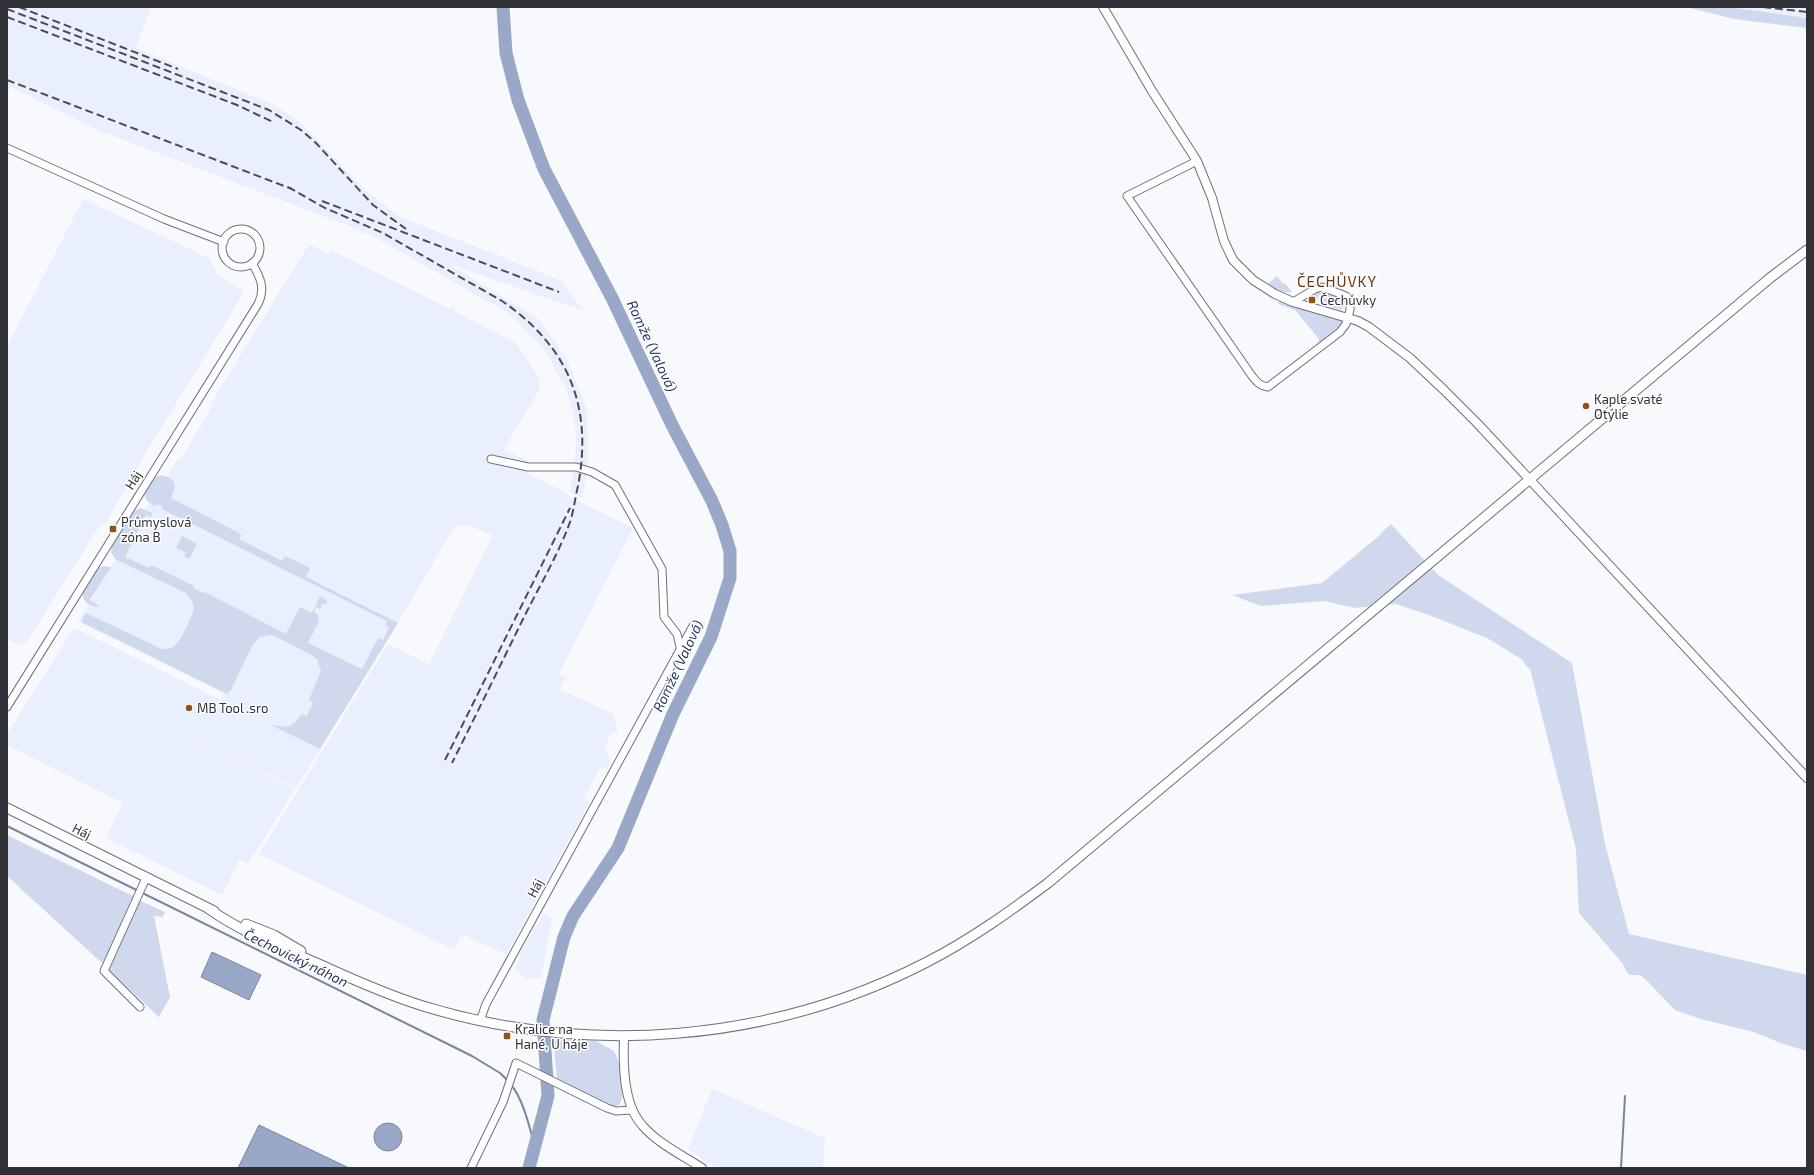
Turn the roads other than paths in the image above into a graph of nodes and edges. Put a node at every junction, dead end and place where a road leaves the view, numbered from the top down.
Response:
1 (1103, 7) edge
2 (7, 148) edge
3 (1196, 161) junction
4 (224, 242) junction
5 (1807, 250) edge
6 (252, 263) junction
7 (1293, 302) junction
8 (1348, 317) junction
9 (491, 459) dead end
10 (1529, 479) junction
11 (693, 626) dead end
12 (680, 650) junction
13 (7, 707) edge
14 (1807, 778) edge
15 (7, 808) edge
16 (146, 878) junction
17 (140, 1007) dead end
18 (480, 1021) junction
19 (624, 1036) junction
20 (632, 1110) junction
21 (471, 1168) edge
22 (702, 1168) edge

1 - 3 street
2 - 4 street
3 - 7 street
3 - 8 street
4 - 6 street
4 - 6 street
5 - 10 main road
6 - 13 street, Háj
7 - 8 street
7 - 8 street
8 - 10 street
9 - 12 street
10 - 14 street
10 - 19 main road
11 - 12 street, Háj
12 - 18 street, Háj
15 - 16 main road, Háj
16 - 17 street
16 - 18 main road, Háj
18 - 19 main road
19 - 20 street
20 - 21 street
20 - 22 street

